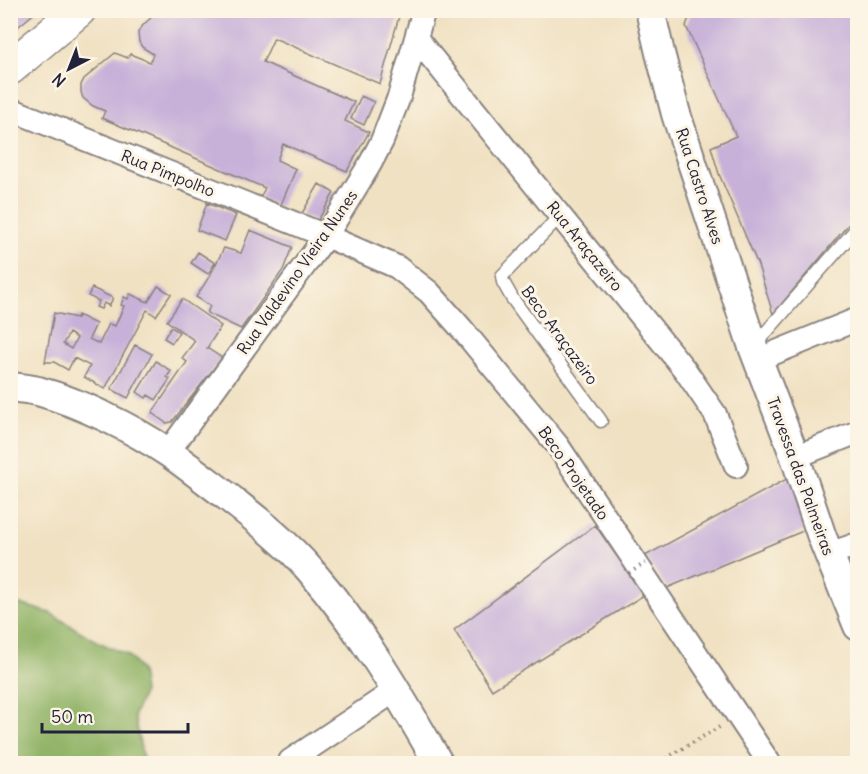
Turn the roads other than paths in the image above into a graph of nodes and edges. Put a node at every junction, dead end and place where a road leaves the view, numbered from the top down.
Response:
1 (424, 10) edge
2 (650, 10) edge
3 (75, 13) edge
4 (416, 38) junction
5 (10, 68) edge
6 (10, 109) edge
7 (560, 216) junction
8 (858, 227) edge
9 (326, 236) junction
10 (858, 319) edge
11 (761, 353) junction
12 (10, 387) edge
13 (601, 421) dead end
14 (858, 432) edge
15 (168, 452) junction
16 (795, 457) junction
17 (736, 466) dead end
18 (858, 544) edge
19 (829, 554) junction
20 (858, 626) edge
21 (396, 690) junction
22 (291, 764) edge
23 (439, 764) edge
24 (770, 764) edge

1 - 4 street, Rua Valdevino Vieira Nunes
2 - 11 street, Rua Castro Alves
3 - 5 main road
4 - 7 street, Rua Araçazeiro
4 - 9 street, Rua Valdevino Vieira Nunes
6 - 9 street, Rua Pimpolho
7 - 13 lane, Beco Araçazeiro
7 - 17 street, Rua Araçazeiro
8 - 11 lane
9 - 15 street, Rua Valdevino Vieira Nunes
9 - 24 street, Beco Projetado
10 - 11 street
11 - 16 street, Travessa das Palmeiras
12 - 15 street
14 - 16 street
15 - 21 street
16 - 19 street, Travessa das Palmeiras
18 - 19 street
19 - 20 street, Travessa das Palmeiras
21 - 22 street
21 - 23 street

